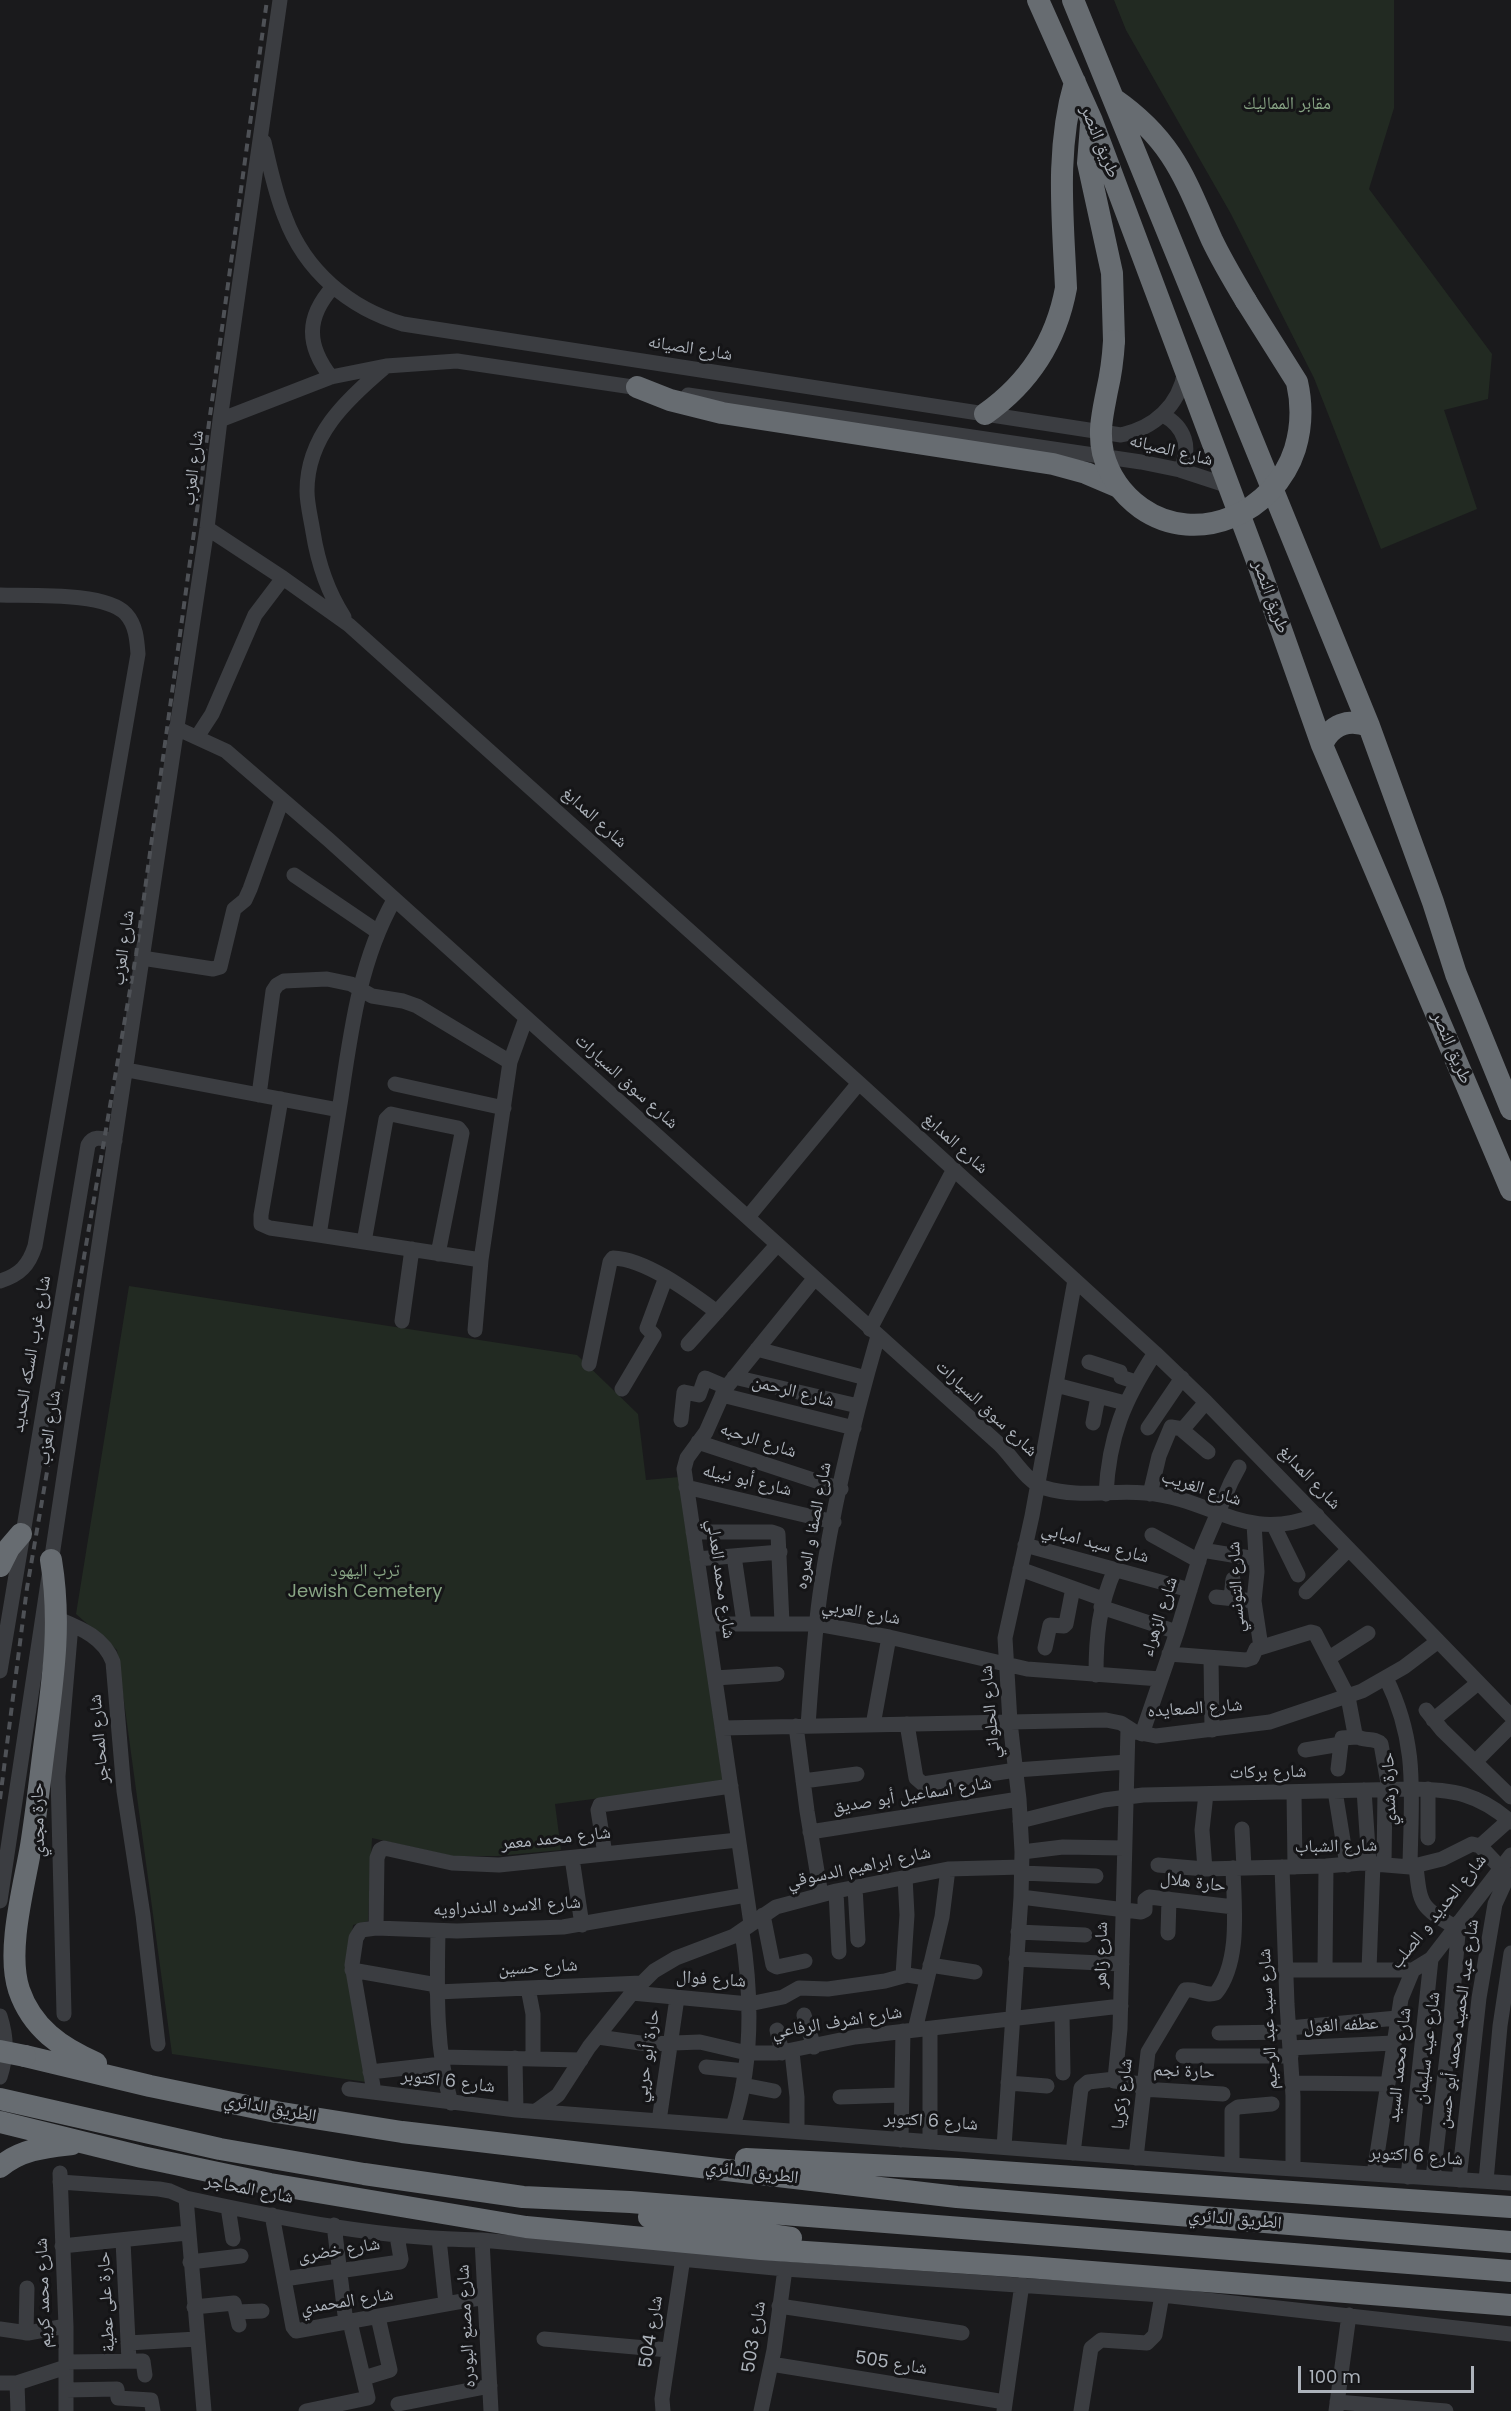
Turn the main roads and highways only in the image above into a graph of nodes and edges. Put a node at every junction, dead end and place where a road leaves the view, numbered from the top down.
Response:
1 (1038, 0) edge
2 (1073, 0) edge
3 (1075, 82) junction
4 (1114, 99) junction
5 (1092, 121) junction
6 (637, 387) road end
7 (985, 414) road end
8 (1119, 487) junction
9 (1369, 726) junction
10 (1322, 745) junction
11 (1511, 1109) edge
12 (1511, 1190) edge
13 (21, 1534) road end
14 (51, 1560) road end
15 (0, 1566) edge
16 (0, 2051) edge
17 (150, 2086) junction
18 (6, 2112) edge
19 (85, 2142) junction
20 (529, 2147) junction
21 (0, 2168) edge
22 (523, 2197) junction
23 (1511, 2207) edge
24 (1511, 2242) edge
25 (896, 2258) junction
26 (1511, 2271) edge
27 (1504, 2307) edge

1 - 3 highway, طريق النصر
2 - 4 highway, طريق النصر
3 - 5 highway, طريق النصر
3 - 7 highway
4 - 8 highway, bridge
4 - 9 highway, طريق النصر
5 - 8 highway, bridge
5 - 10 highway, طريق النصر
6 - 8 highway
9 - 10 highway
9 - 11 highway, طريق النصر
10 - 12 highway, طريق النصر
13 - 15 highway
14 - 17 highway
16 - 17 highway, الطريق الدائري, bridge
17 - 20 highway, الطريق الدائري
18 - 19 highway
18 - 22 highway, الطريق الدائري
19 - 21 highway
19 - 25 highway
20 - 23 highway
20 - 24 highway, الطريق الدائري
22 - 25 highway
22 - 26 highway, الطريق الدائري
25 - 27 highway

